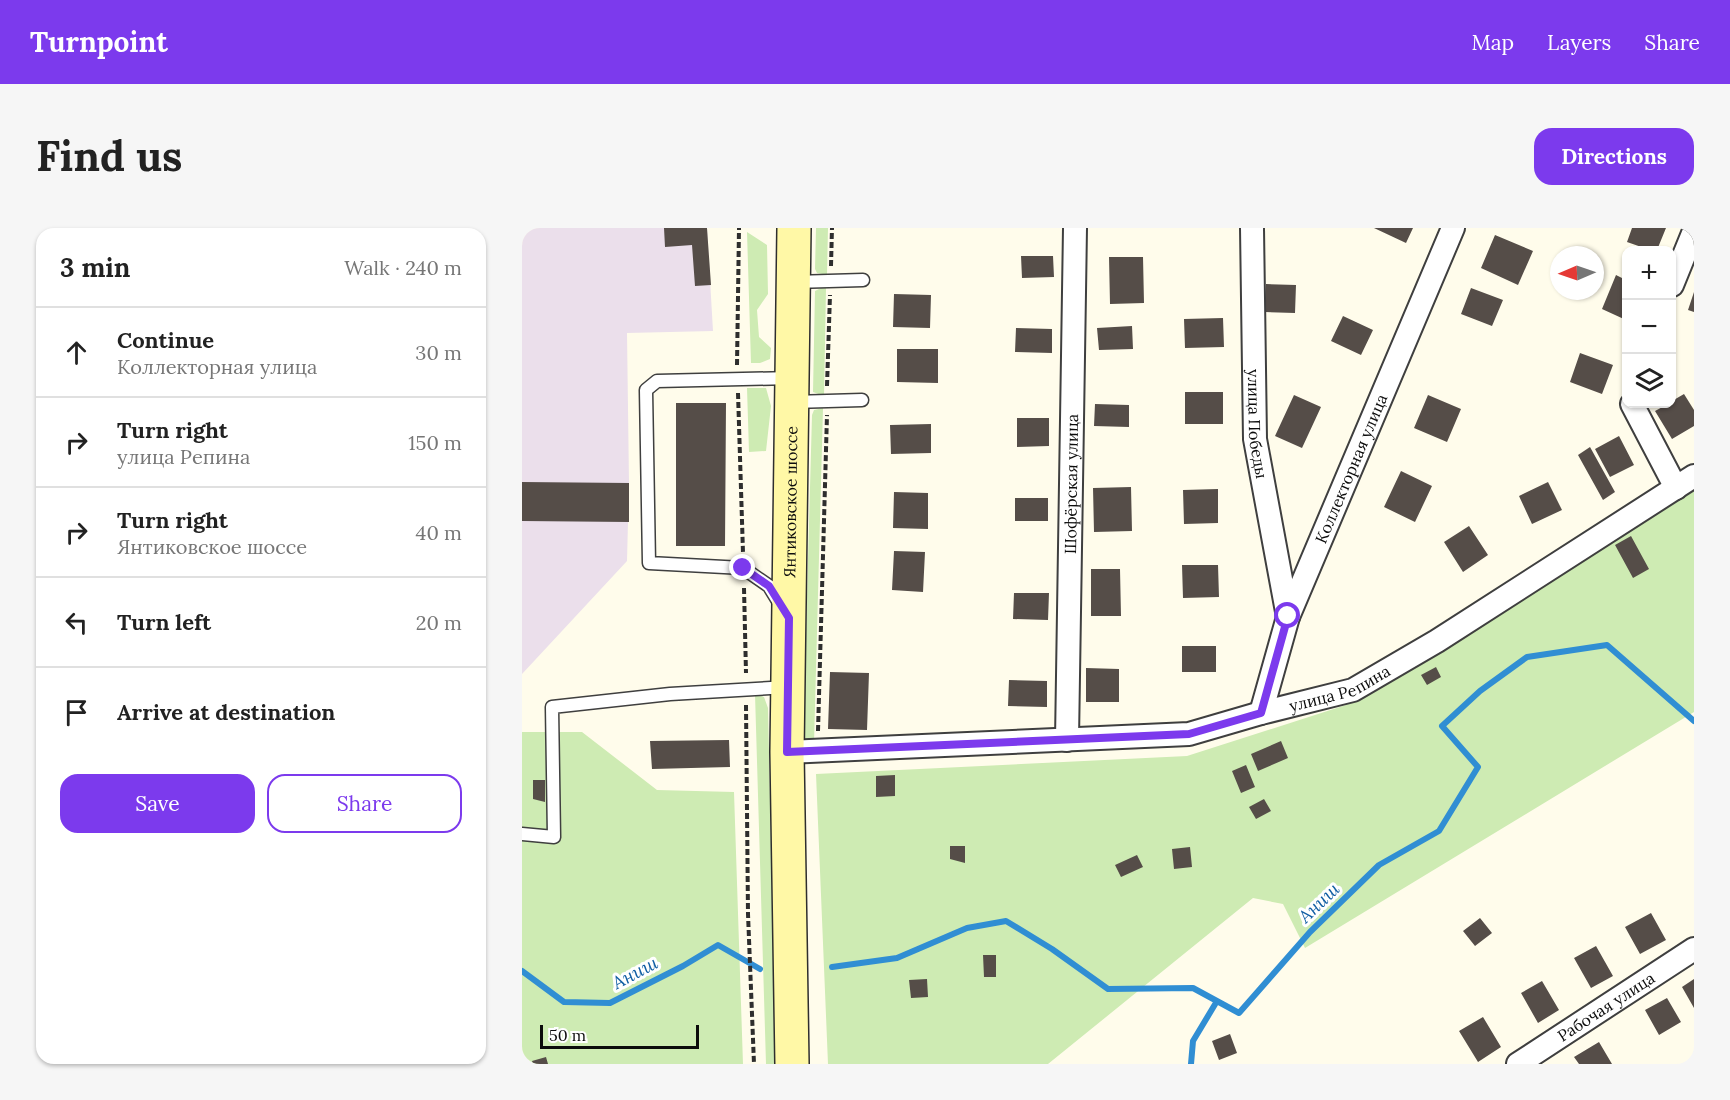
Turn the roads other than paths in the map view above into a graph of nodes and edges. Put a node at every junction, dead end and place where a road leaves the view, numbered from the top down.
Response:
1 (794, 228) edge
2 (1075, 228) edge
3 (1252, 228) edge
4 (1453, 228) edge
5 (1694, 231) edge
6 (1676, 273) edge
7 (863, 280) dead end
8 (793, 282) junction
9 (792, 390) junction
10 (862, 400) dead end
11 (1635, 408) edge
12 (1685, 482) edge
13 (1288, 616) junction
14 (789, 618) junction
15 (788, 687) junction
16 (1261, 713) junction
17 (1067, 740) junction
18 (802, 751) junction
19 (522, 834) edge
20 (1694, 949) edge
21 (792, 1064) edge
22 (1518, 1064) edge

1 - 8 main road, Янтиковское шоссе
2 - 17 street, Шофёрская улица
3 - 13 street, улица Победы
4 - 13 street, Коллекторная улица
5 - 6 street
7 - 8 lane
8 - 9 main road, Янтиковское шоссе
9 - 10 lane
9 - 14 main road, Янтиковское шоссе
9 - 14 lane
11 - 12 street
12 - 16 street, улица Репина
13 - 16 street, Коллекторная улица
14 - 15 main road, Янтиковское шоссе
15 - 18 main road, Янтиковское шоссе
15 - 19 lane
16 - 17 street, улица Репина
17 - 18 street, улица Репина
18 - 21 main road, Янтиковское шоссе
20 - 22 street, Рабочая улица

